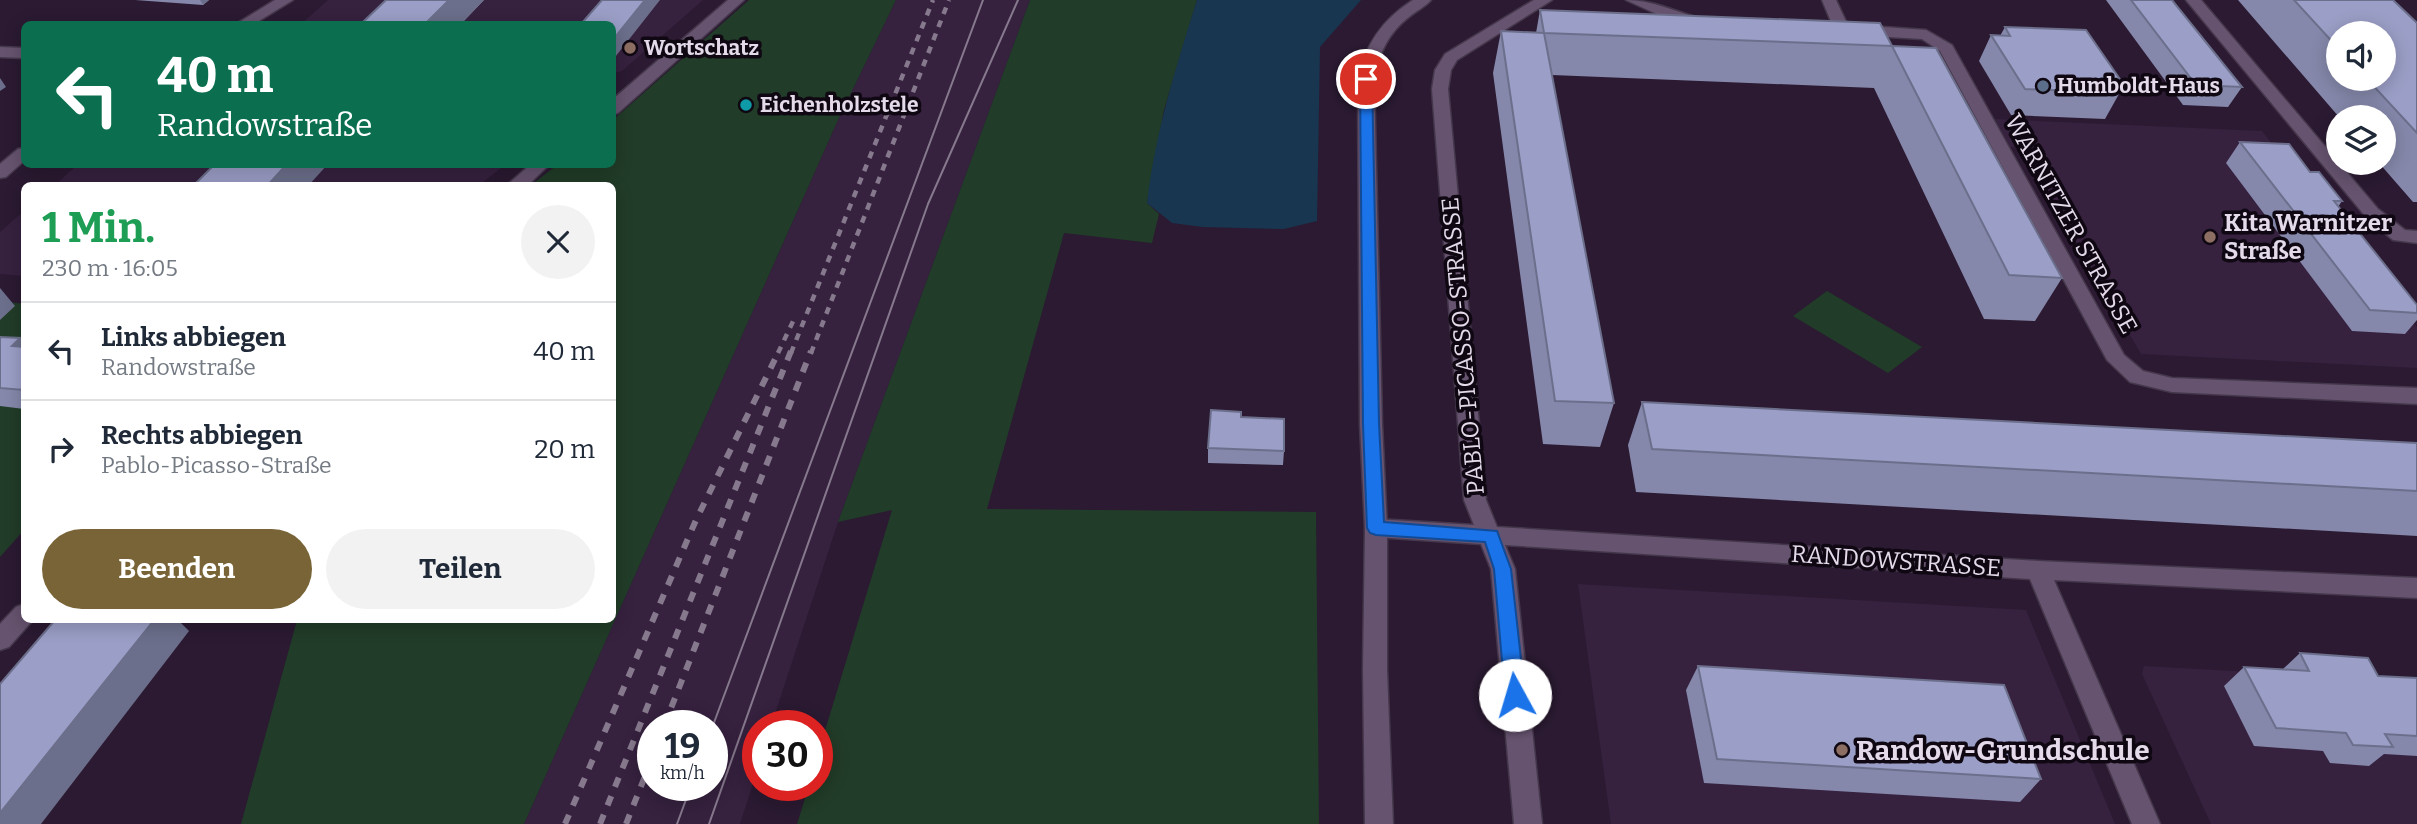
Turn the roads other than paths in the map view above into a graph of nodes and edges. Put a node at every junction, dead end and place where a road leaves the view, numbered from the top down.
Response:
1 (286, 0) edge
2 (737, 0) edge
3 (1423, 0) edge
4 (1545, 0) edge
5 (1633, 0) edge
6 (1829, 0) edge
7 (2193, 0) edge
8 (249, 21) edge
9 (1718, 24) edge
10 (1813, 28) edge
11 (1842, 29) junction
12 (0, 52) edge
13 (21, 53) edge
14 (616, 103) edge
15 (21, 156) edge
16 (536, 168) edge
17 (0, 173) edge
18 (520, 182) edge
19 (2417, 237) edge
20 (2417, 396) edge
21 (1376, 528) junction
22 (1491, 536) junction
23 (2038, 570) junction
24 (2417, 588) edge
25 (21, 617) edge
26 (0, 640) edge
27 (1378, 824) edge
28 (1528, 824) edge
29 (2146, 824) edge

1 - 8 street
2 - 14 street
3 - 21 street
4 - 22 street, PABLO-PICASSO-STRASSE
5 - 9 street
6 - 11 street
7 - 19 street
10 - 11 street, WARNITZER STRASSE
11 - 20 street, WARNITZER STRASSE
12 - 13 street
15 - 17 street
16 - 18 street
21 - 22 street, RANDOWSTRASSE
21 - 27 street
22 - 23 street, RANDOWSTRASSE
22 - 28 street, PABLO-PICASSO-STRASSE
23 - 24 street, RANDOWSTRASSE
23 - 29 street
25 - 26 street

